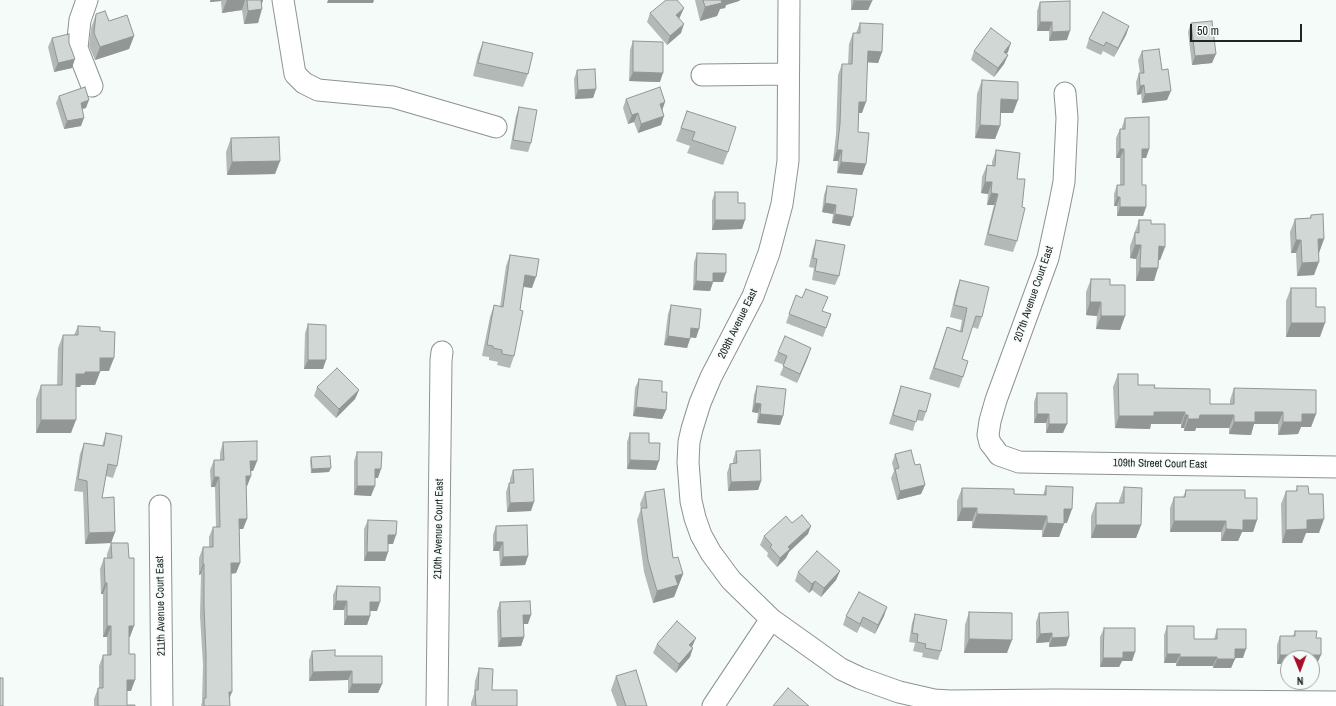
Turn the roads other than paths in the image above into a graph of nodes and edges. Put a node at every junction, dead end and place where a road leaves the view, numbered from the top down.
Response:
1 (87, 0) edge
2 (283, 0) edge
3 (788, 0) edge
4 (788, 74) junction
5 (702, 75) dead end
6 (92, 86) dead end
7 (1065, 93) dead end
8 (496, 127) dead end
9 (442, 352) dead end
10 (990, 443) joint
11 (1336, 466) edge
12 (160, 506) dead end
13 (771, 619) junction
14 (1336, 702) edge
15 (162, 706) edge
16 (437, 706) edge
17 (713, 706) edge

1 - 6 street
2 - 8 street
3 - 4 street, 209th Avenue East
4 - 5 street
4 - 13 street, 209th Avenue East
7 - 10 street, 207th Avenue Court East
9 - 16 street, 210th Avenue Court East
10 - 11 street, 109th Street Court East
12 - 15 street, 211th Avenue Court East
13 - 14 street, 209th Avenue East
13 - 17 street

